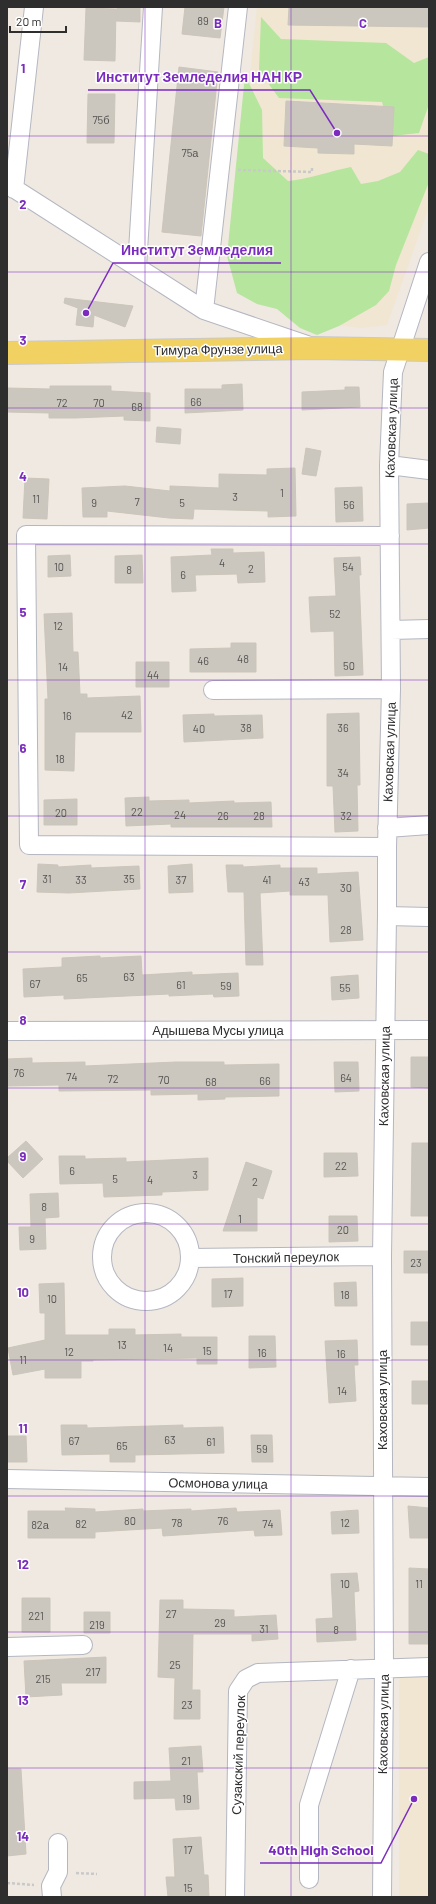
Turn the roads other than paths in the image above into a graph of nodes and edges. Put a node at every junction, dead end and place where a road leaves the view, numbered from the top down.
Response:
1 (34, 7) edge
2 (153, 7) edge
3 (238, 7) edge
4 (10, 186) edge
5 (429, 262) edge
6 (137, 267) junction
7 (204, 310) junction
8 (313, 348) junction
9 (399, 350) junction
10 (429, 350) edge
11 (7, 353) edge
12 (389, 465) junction
13 (429, 470) edge
14 (390, 536) junction
15 (429, 629) edge
16 (391, 630) junction
17 (391, 688) junction
18 (213, 690) dead end
19 (429, 825) edge
20 (387, 828) junction
21 (387, 847) junction
22 (387, 916) junction
23 (429, 917) edge
24 (384, 1029) junction
25 (429, 1030) edge
26 (7, 1031) edge
27 (382, 1256) junction
28 (190, 1258) junction
29 (7, 1479) edge
30 (382, 1486) junction
31 (429, 1487) edge
32 (83, 1645) dead end
33 (7, 1647) edge
34 (384, 1667) junction
35 (429, 1667) edge
36 (352, 1669) junction
37 (58, 1843) dead end
38 (308, 1879) dead end
39 (52, 1892) edge
40 (235, 1897) edge
41 (382, 1897) edge

1 - 4 street
2 - 6 street
3 - 7 street
4 - 6 street
5 - 9 street, Каховская улица
6 - 7 street
7 - 8 street
8 - 9 main road, Тимура Фрунзе улица
8 - 11 main road, Тимура Фрунзе улица
9 - 10 main road, Тимура Фрунзе улица
9 - 12 street, Каховская улица
12 - 13 street
12 - 14 street, Каховская улица
14 - 16 street, Каховская улица
14 - 21 street
15 - 16 street
16 - 17 street, Каховская улица
17 - 18 street
17 - 20 street, Каховская улица
19 - 20 street
20 - 21 street, Каховская улица
21 - 22 street, Каховская улица
22 - 23 street
22 - 24 street, Каховская улица
24 - 25 street, Адышева Мусы улица
24 - 26 street, Адышева Мусы улица
24 - 27 street, Каховская улица
27 - 28 street, Тонский переулок
27 - 30 street, Каховская улица
28 - 28 street
29 - 30 street, Осмонова улица
30 - 31 street, Осмонова улица
30 - 34 street, Каховская улица
32 - 33 street
34 - 35 street, Сузакский переулок
34 - 36 street, Сузакский переулок
34 - 41 street, Каховская улица
36 - 38 street
36 - 40 street, Сузакский переулок
37 - 39 street

